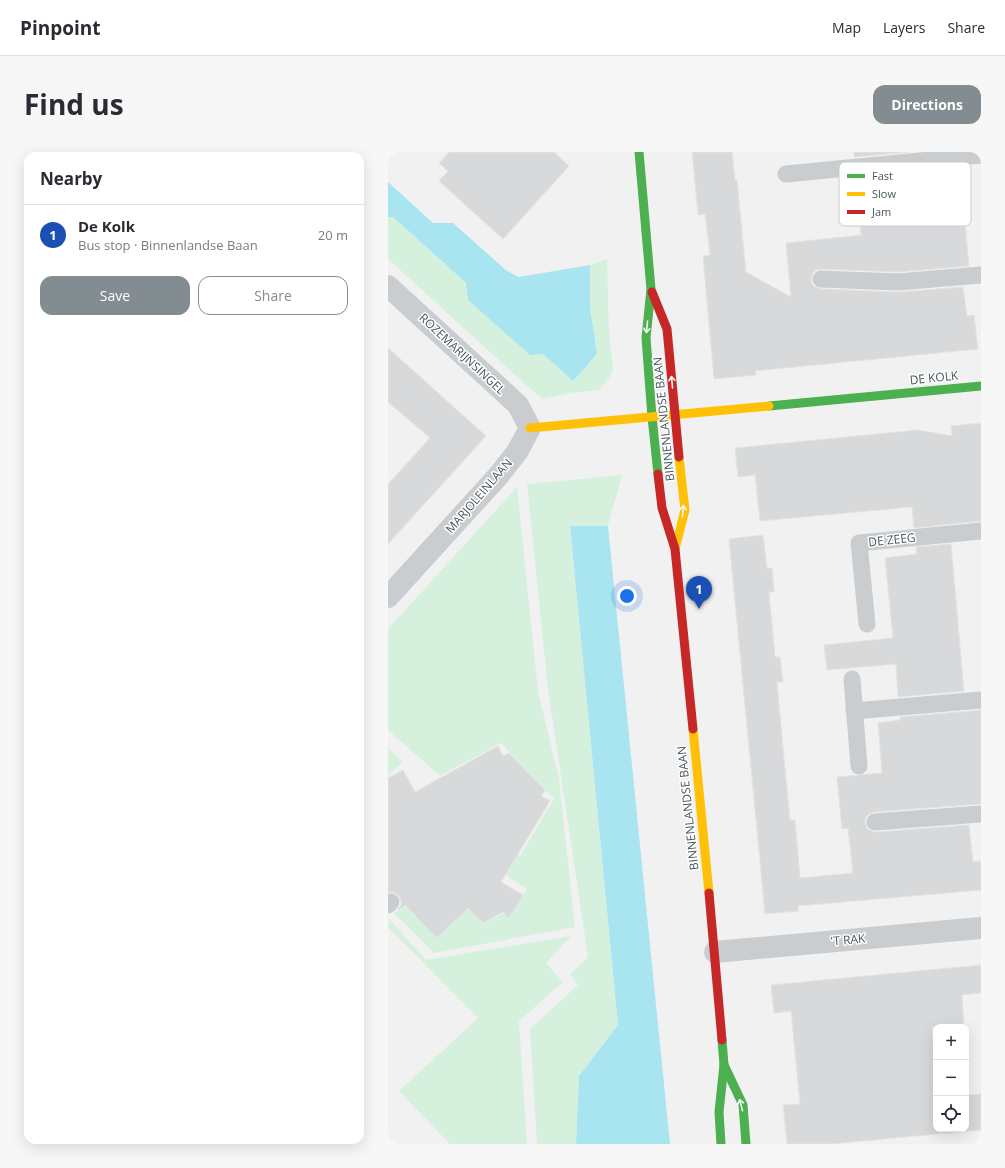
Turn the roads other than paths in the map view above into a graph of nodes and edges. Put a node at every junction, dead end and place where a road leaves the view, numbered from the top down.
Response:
1 (639, 152) edge
2 (981, 155) edge
3 (909, 162) edge
4 (839, 169) edge
5 (786, 174) dead end
6 (981, 275) edge
7 (821, 279) dead end
8 (388, 286) edge
9 (651, 289) junction
10 (981, 386) edge
11 (675, 415) junction
12 (652, 417) junction
13 (530, 428) junction
14 (981, 531) edge
15 (675, 549) junction
16 (388, 597) edge
17 (867, 624) dead end
18 (852, 679) dead end
19 (981, 700) edge
20 (854, 711) junction
21 (859, 766) dead end
22 (981, 814) edge
23 (875, 822) dead end
24 (981, 928) edge
25 (715, 952) junction
26 (724, 1065) junction
27 (721, 1144) edge
28 (746, 1144) edge

1 - 9 street, BINNENLANDSE BAAN
2 - 3 lane
4 - 5 lane
6 - 7 lane
8 - 13 street, ROZEMARIJNSINGEL
11 -> 9 street, BINNENLANDSE BAAN
9 -> 12 street, BINNENLANDSE BAAN
10 - 11 street, DE KOLK
11 - 12 street, DE KOLK
15 -> 11 street, BINNENLANDSE BAAN
12 - 13 street
12 - 15 street, BINNENLANDSE BAAN
13 - 16 street, MARJOLEINLAAN
14 - 17 lane, DE ZEEG
15 - 25 street, BINNENLANDSE BAAN
18 - 20 lane
19 - 20 lane
20 - 21 lane
22 - 23 lane
24 - 25 street, 'T RAK
25 - 26 street, BINNENLANDSE BAAN
26 - 27 street, BINNENLANDSE BAAN
28 -> 26 street, BINNENLANDSE BAAN

